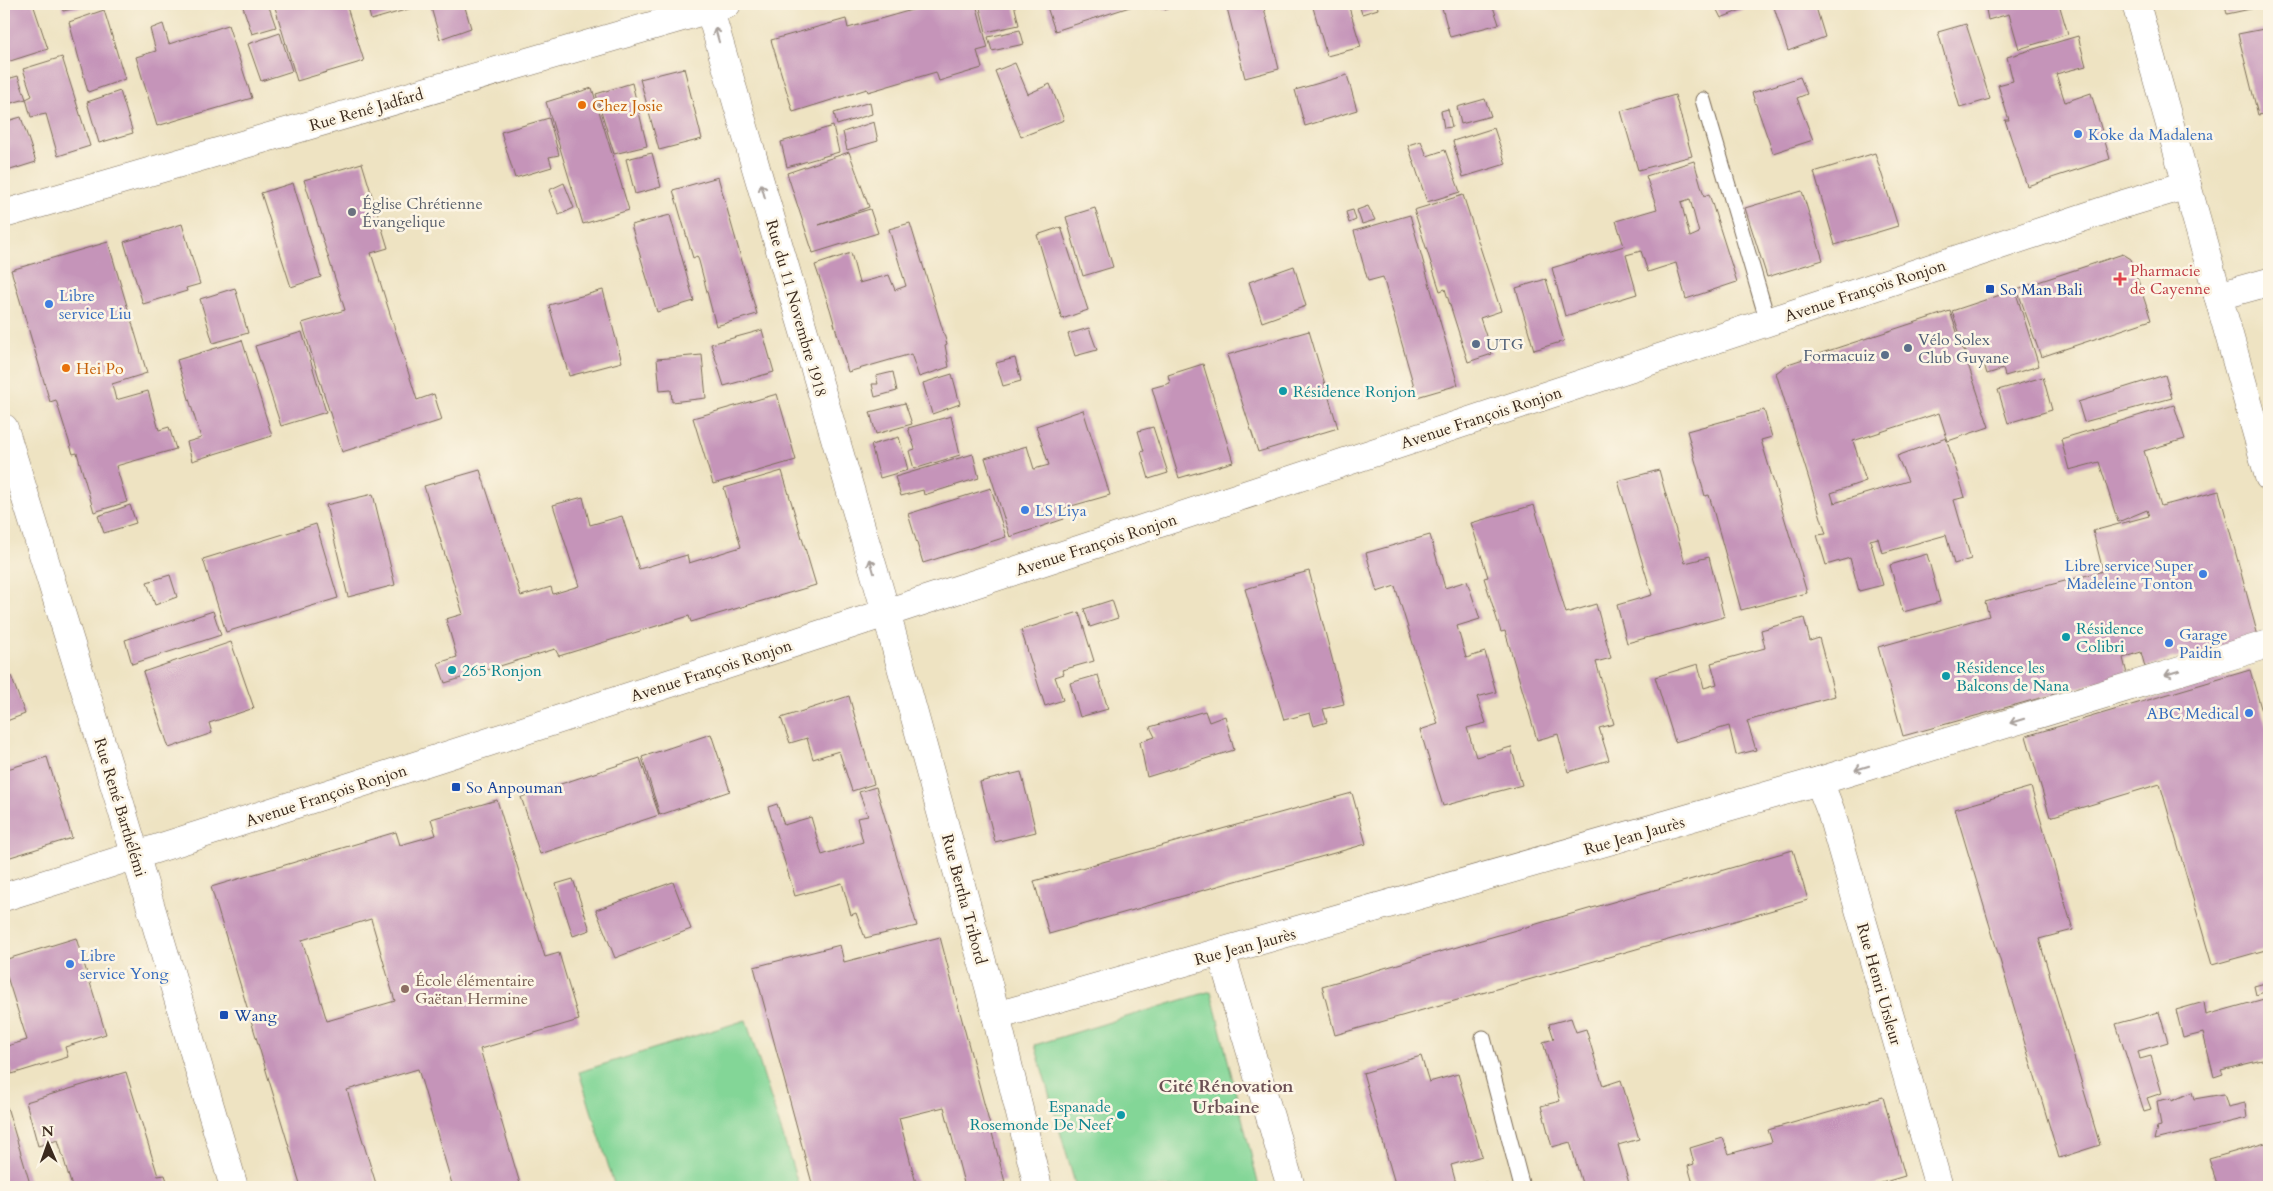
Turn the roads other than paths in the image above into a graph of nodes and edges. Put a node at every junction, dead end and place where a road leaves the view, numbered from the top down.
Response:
1 (2136, 4) edge
2 (715, 6) edge
3 (1704, 100) dead end
4 (2187, 185) junction
5 (4, 214) edge
6 (2269, 282) edge
7 (2218, 296) junction
8 (1768, 322) junction
9 (4, 428) edge
10 (2269, 477) edge
11 (886, 612) junction
12 (2269, 644) edge
13 (1819, 781) junction
14 (135, 856) junction
15 (4, 897) edge
16 (1220, 952) junction
17 (996, 1016) junction
18 (1484, 1038) dead end
19 (234, 1187) edge
20 (1038, 1187) edge
21 (1291, 1187) edge
22 (1522, 1187) edge
23 (1939, 1187) edge

1 - 4 street
2 - 5 street, Rue René Jadfard
11 -> 2 street, Rue du 11 Novembre 1918
3 - 8 lane
4 - 7 street
4 - 8 street, Avenue François Ronjon
6 - 7 street
7 - 10 street
8 - 11 street, Avenue François Ronjon
9 - 14 street, Rue René Barthélémi
11 - 14 street, Avenue François Ronjon
11 - 17 street, Rue Bertha Tribord
12 -> 13 street, Rue Jean Jaurès
13 - 16 street, Rue Jean Jaurès
13 - 23 street, Rue Henri Ursleur
14 - 15 street, Avenue François Ronjon
14 - 19 street, Rue René Barthélémi
16 - 17 street, Rue Jean Jaurès
16 - 21 street
17 - 20 street, Rue Bertha Tribord
18 - 22 lane

